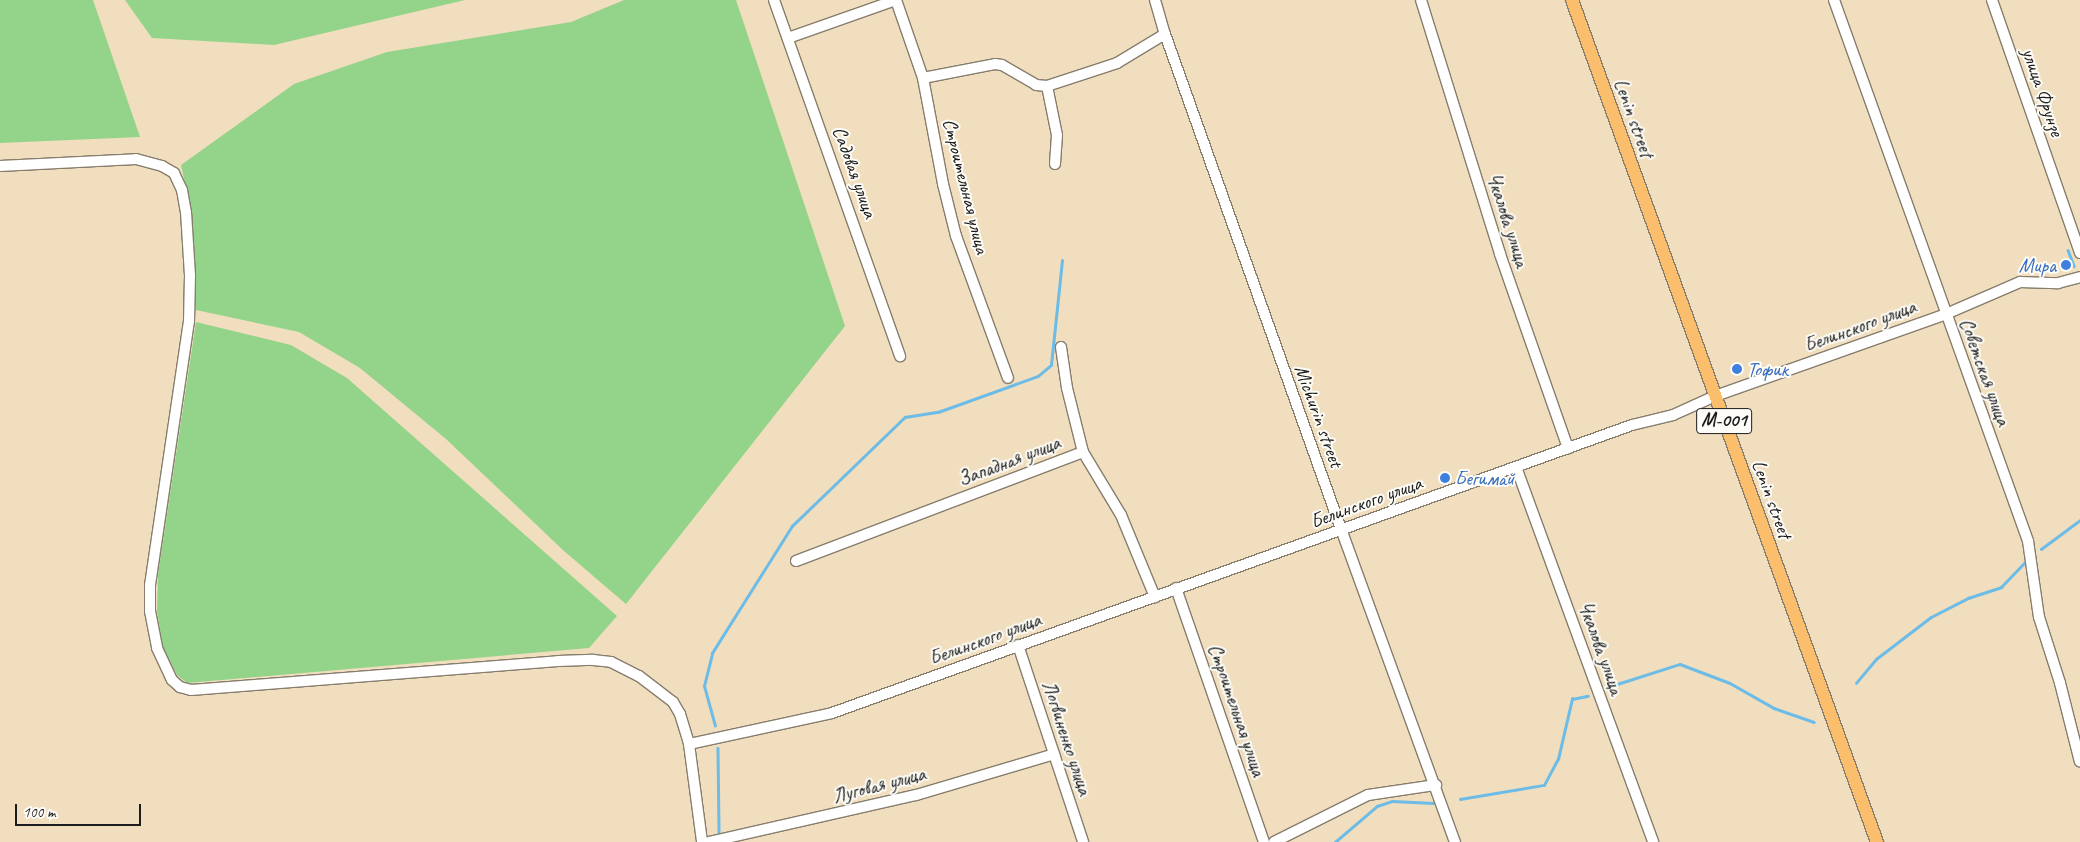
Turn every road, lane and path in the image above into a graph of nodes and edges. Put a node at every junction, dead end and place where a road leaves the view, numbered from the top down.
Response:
1 (774, 0) edge
2 (896, 0) edge
3 (1421, 0) edge
4 (1572, 0) edge
5 (1834, 0) edge
6 (1992, 0) edge
7 (1156, 1) edge
8 (1165, 34) junction
9 (788, 38) junction
10 (923, 78) junction
11 (1047, 86) junction
12 (1055, 164) dead end
13 (0, 166) edge
14 (2080, 253) edge
15 (2080, 278) edge
16 (1946, 314) junction
17 (1061, 348) dead end
18 (900, 356) dead end
19 (1008, 378) dead end
20 (1715, 396) junction
21 (1568, 448) junction
22 (1083, 452) junction
23 (1516, 467) junction
24 (1341, 529) junction
25 (796, 561) dead end
26 (1176, 588) junction
27 (1155, 597) junction
28 (1018, 645) junction
29 (689, 744) junction
30 (1054, 754) junction
31 (2080, 762) edge
32 (1436, 785) junction
33 (702, 842) edge
34 (709, 842) edge
35 (1083, 842) edge
36 (1264, 842) edge
37 (1274, 842) edge
38 (1455, 842) edge
39 (1653, 842) edge
40 (1877, 842) edge

1 - 9 street, Садовая улица
2 - 9 street
2 - 10 street, Строительная улица
3 - 21 street, Чкалова улица
4 - 20 main road, Lenin street / М-001
5 - 16 street, Советская улица
6 - 14 street, улица Фрунзе
7 - 8 street, Michurin street
8 - 11 street
8 - 24 street, Michurin street
9 - 18 street, Садовая улица
10 - 11 street
10 - 19 street, Строительная улица
11 - 12 street
13 - 29 street
15 - 16 street, Белинского улица
16 - 20 street, Белинского улица
16 - 31 street, Советская улица
17 - 22 street
20 - 21 street, Белинского улица
20 - 40 main road, Lenin street / М-001
21 - 23 street, Белинского улица
22 - 25 street, Западная улица
22 - 27 street, Западная улица
23 - 24 street, Белинского улица
23 - 39 street, Чкалова улица
24 - 26 street, Белинского улица
24 - 32 street, Michurin street
26 - 27 street, Белинского улица
26 - 36 street, Строительная улица
27 - 28 street, Белинского улица
28 - 29 street, Белинского улица
28 - 30 street, Логвиненко улица
29 - 33 street
30 - 34 street, Луговая улица
30 - 35 street, Логвиненко улица
32 - 37 street
32 - 38 street, Michurin street

